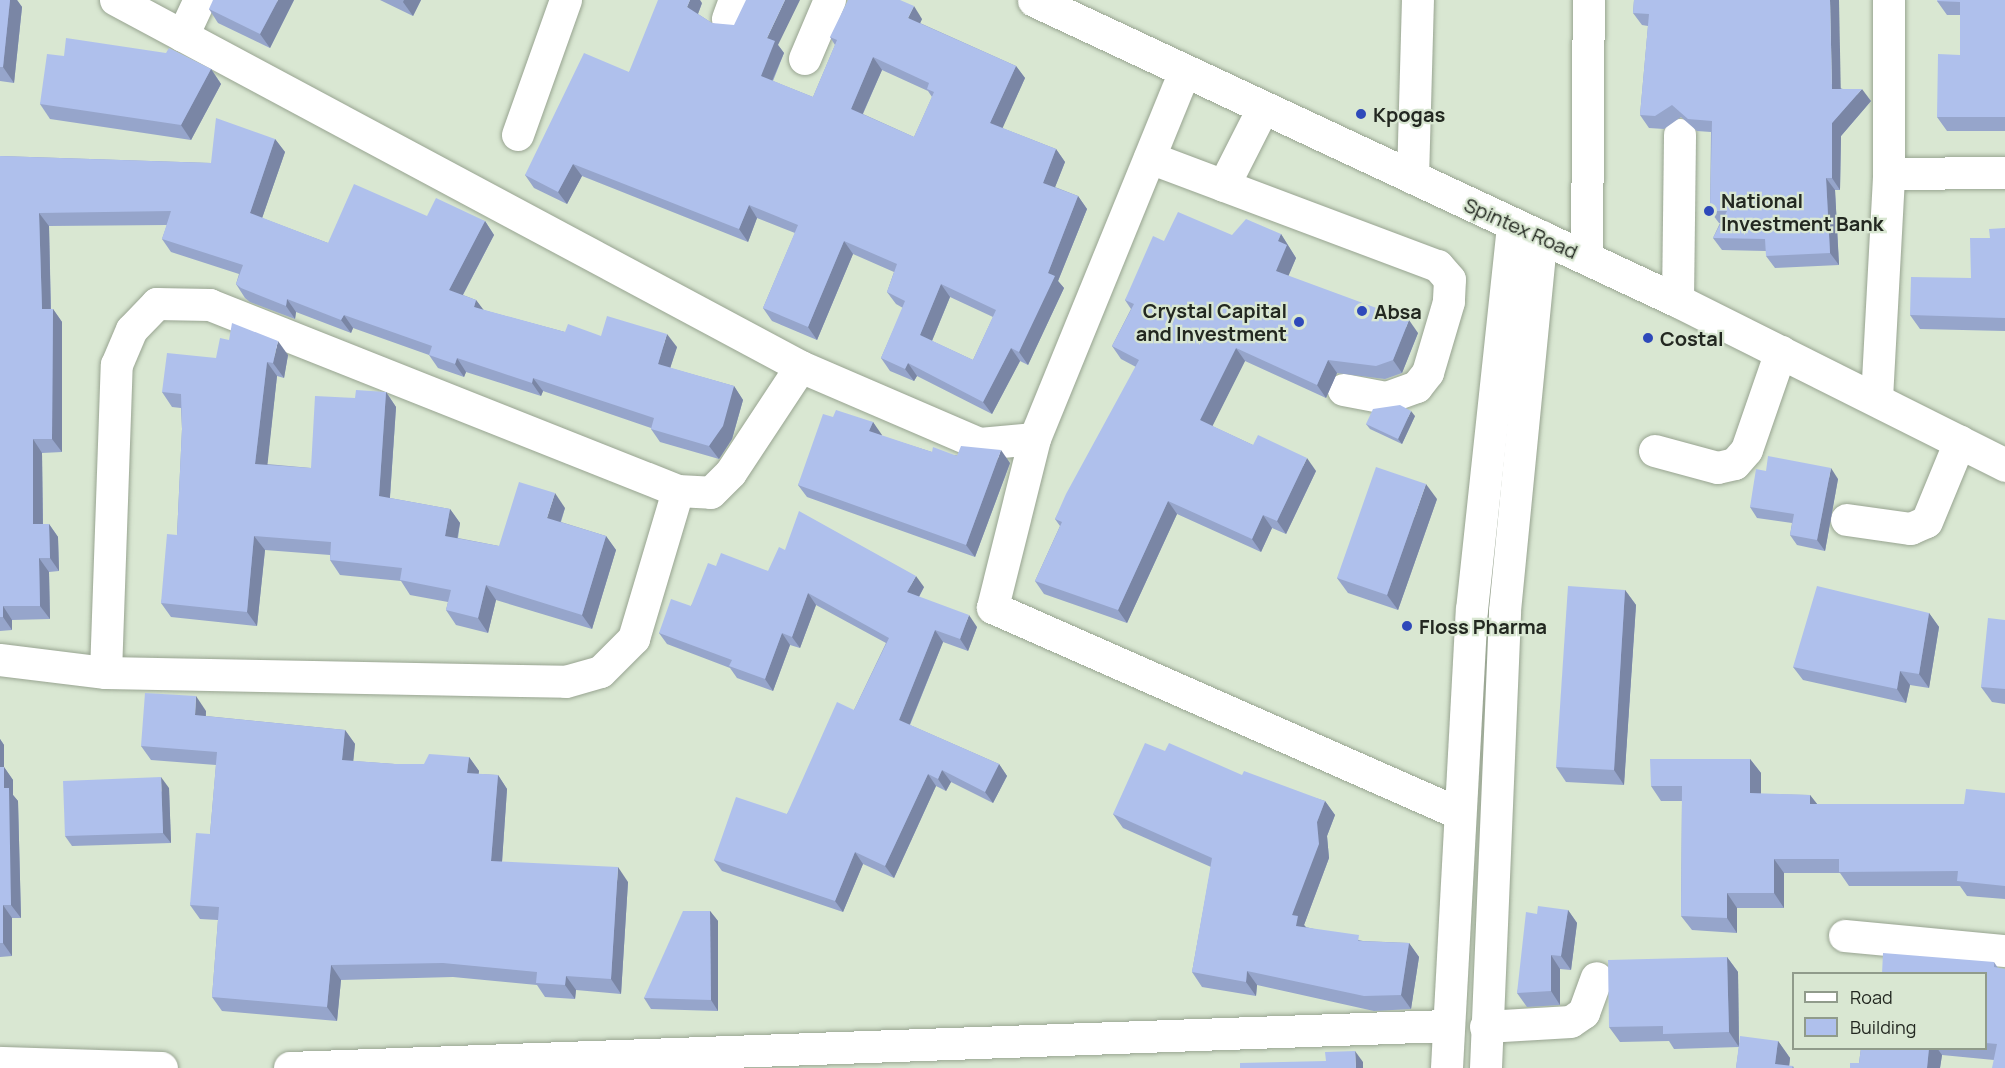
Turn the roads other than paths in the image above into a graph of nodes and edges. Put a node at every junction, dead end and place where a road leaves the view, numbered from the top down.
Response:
1 (116, 0) edge
2 (200, 0) edge
3 (566, 0) edge
4 (830, 0) edge
5 (1034, 0) edge
6 (1418, 0) edge
7 (1589, 0) edge
8 (1888, 0) edge
9 (183, 36) junction
10 (805, 59) dead end
11 (1185, 72) junction
12 (1263, 109) junction
13 (518, 135) dead end
14 (1680, 135) dead end
15 (1150, 158) junction
16 (2005, 173) edge
17 (1888, 174) junction
18 (1413, 178) junction
19 (1224, 186) junction
20 (1528, 232) junction
21 (1587, 258) junction
22 (1678, 301) junction
23 (1781, 352) junction
24 (801, 367) junction
25 (1344, 390) dead end
26 (1877, 399) junction
27 (1035, 439) junction
28 (1960, 442) junction
29 (1655, 451) dead end
30 (2005, 465) edge
31 (678, 491) junction
32 (1847, 520) dead end
33 (0, 660) edge
34 (106, 673) junction
35 (1460, 814) junction
36 (1845, 936) dead end
37 (2005, 951) edge
38 (1597, 978) dead end
39 (1447, 1026) junction
40 (1486, 1027) junction
41 (0, 1063) edge
42 (543, 1064) edge
43 (162, 1068) edge
44 (290, 1068) edge
45 (1447, 1068) edge
46 (1486, 1068) edge

1 - 9 street
2 - 9 street
3 - 13 street
4 - 10 street
5 - 11 main road, Spintex Road
6 - 18 street
7 - 21 street
8 - 17 street
9 - 24 street
11 - 12 main road, Spintex Road
11 - 15 street
12 - 18 main road, Spintex Road
12 - 19 street
14 - 22 street
15 - 19 street
15 - 27 street
16 - 17 street
17 - 26 street
18 - 20 main road, Spintex Road
19 - 25 street
20 - 21 main road, Spintex Road
20 - 35 street
20 - 40 street
21 - 22 main road, Spintex Road
22 - 23 main road, Spintex Road
23 - 26 main road, Spintex Road
23 - 29 street
24 - 27 street
24 - 31 street
26 - 28 main road, Spintex Road
27 - 35 street
28 - 30 main road, Spintex Road
28 - 32 street
31 - 34 street
31 - 34 street
33 - 34 street
35 - 39 street
36 - 37 street
38 - 40 street
39 - 42 street
39 - 45 street
40 - 46 street
41 - 43 street
42 - 44 street

